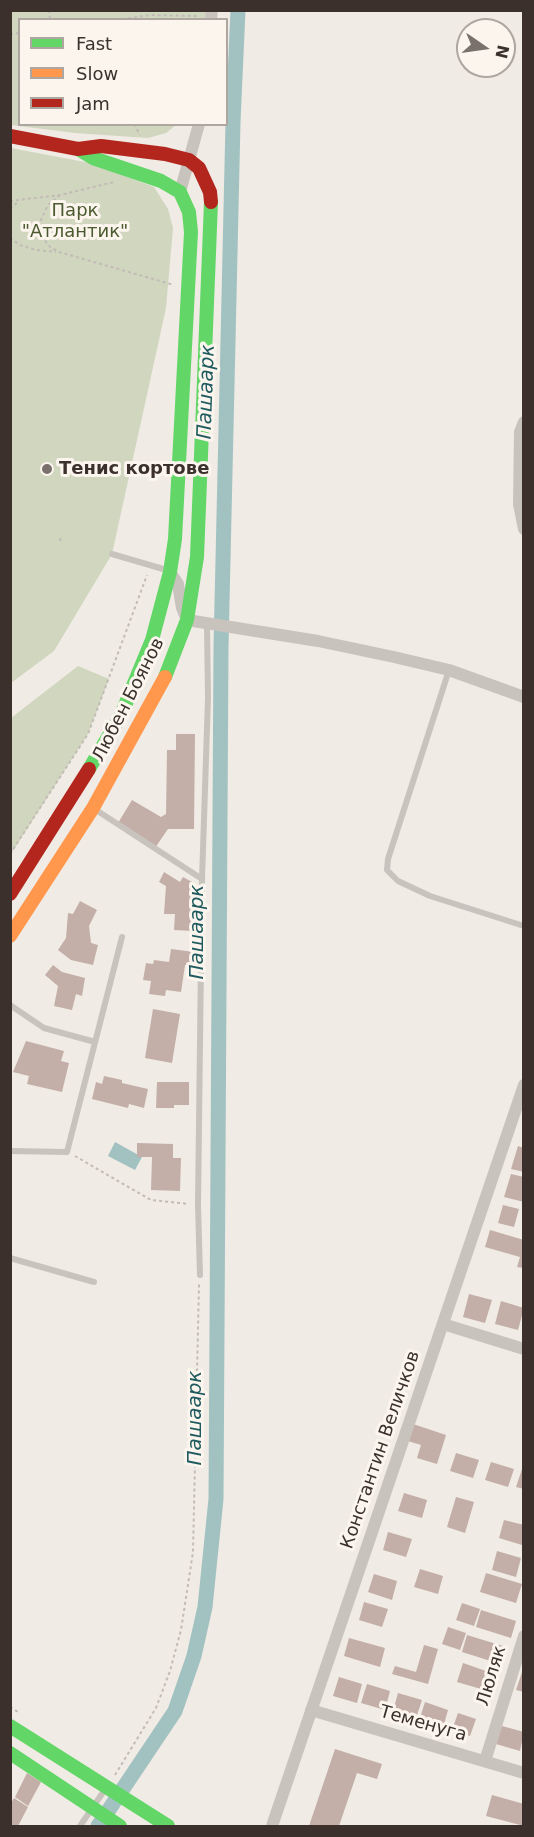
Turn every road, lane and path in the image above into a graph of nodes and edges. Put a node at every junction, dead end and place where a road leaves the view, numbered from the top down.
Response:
1 (151, 13) edge
2 (211, 15) edge
3 (126, 18) edge
4 (135, 126) edge
5 (199, 126) edge
6 (10, 136) edge
7 (141, 137) dead end
8 (78, 148) junction
9 (194, 164) junction
10 (115, 182) dead end
11 (180, 192) junction
12 (60, 195) junction
13 (20, 200) junction
14 (10, 201) edge
15 (10, 209) edge
16 (10, 238) edge
17 (59, 252) junction
18 (168, 284) dead end
19 (524, 422) edge
20 (524, 529) edge
21 (61, 536) dead end
22 (60, 541) dead end
23 (112, 554) dead end
24 (151, 564) junction
25 (170, 572) junction
26 (187, 620) junction
27 (208, 624) junction
28 (449, 670) junction
29 (524, 697) edge
30 (93, 808) junction
31 (10, 854) edge
32 (202, 879) junction
33 (10, 894) edge
34 (524, 926) edge
35 (10, 936) edge
36 (122, 937) dead end
37 (10, 1005) edge
38 (95, 1042) junction
39 (524, 1085) edge
40 (10, 1151) edge
41 (67, 1152) junction
42 (198, 1205) junction
43 (10, 1258) edge
44 (200, 1275) joint
45 (94, 1282) dead end
46 (443, 1324) junction
47 (524, 1348) edge
48 (524, 1636) edge
49 (312, 1710) junction
50 (10, 1726) edge
51 (10, 1754) edge
52 (485, 1761) junction
53 (524, 1773) edge
54 (108, 1789) junction
55 (94, 1810) junction
56 (144, 1812) junction
57 (80, 1827) edge
58 (120, 1827) edge
59 (139, 1827) edge
60 (168, 1827) edge
61 (272, 1827) edge

1 - 2 path
1 - 3 path
4 - 7 path
5 - 9 street
6 - 8 street
8 - 9 street
8 - 11 street
9 - 11 street
9 - 26 street, Любен Боянов
10 - 12 path
11 - 25 street, Любен Боянов
12 - 13 path
12 - 17 path
13 - 14 path
13 - 15 path
16 - 17 path
17 - 18 path
19 - 20 street
21 - 22 path
23 - 24 lane
24 - 25 lane
24 - 31 path
25 - 26 street
25 - 33 street, Любен Боянов
26 - 27 street
26 - 30 street, Любен Боянов
27 - 28 street
27 - 32 lane
28 - 29 street
28 - 34 lane
30 - 32 lane
30 - 35 street, Любен Боянов
32 - 42 lane
36 - 38 lane
37 - 38 lane
38 - 41 lane
39 - 46 street, Константин Величков
40 - 41 lane
41 - 42 path
42 - 44 lane
43 - 45 lane
44 - 54 path
46 - 47 street
46 - 49 street, Константин Величков
48 - 52 street, Люляк
49 - 52 street, Теменуга
49 - 61 street, Константин Величков
50 - 54 street
51 - 55 street
52 - 53 street, Теменуга
54 - 55 lane
54 - 56 street
55 - 57 lane
55 - 58 street
56 - 59 street
56 - 60 street

